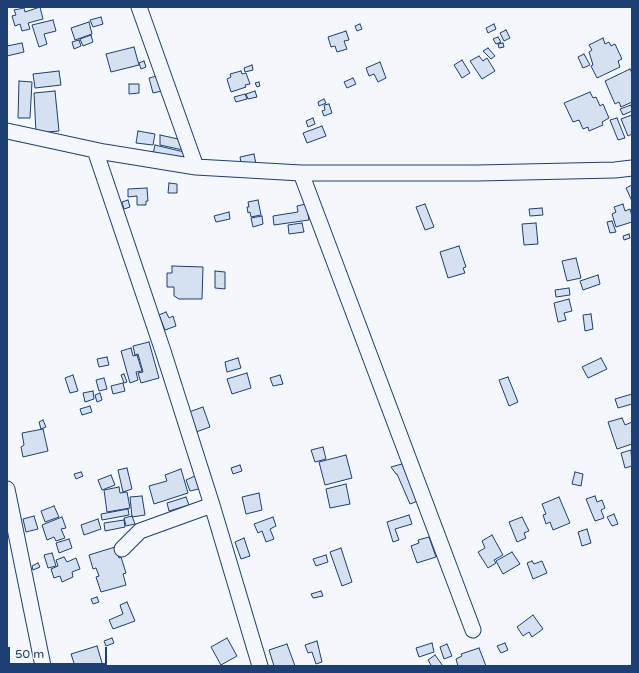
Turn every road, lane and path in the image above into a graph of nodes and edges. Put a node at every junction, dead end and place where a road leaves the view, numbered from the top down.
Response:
1 (139, 7) edge
2 (7, 131) edge
3 (95, 150) junction
4 (196, 167) junction
5 (632, 168) edge
6 (301, 173) junction
7 (7, 489) edge
8 (212, 505) junction
9 (122, 549) dead end
10 (473, 630) dead end
11 (43, 666) edge
12 (260, 666) edge

1 - 4 street
2 - 3 street
3 - 4 street
3 - 8 street
4 - 6 street
5 - 6 street
6 - 10 street
7 - 11 street
8 - 9 street
8 - 12 street

